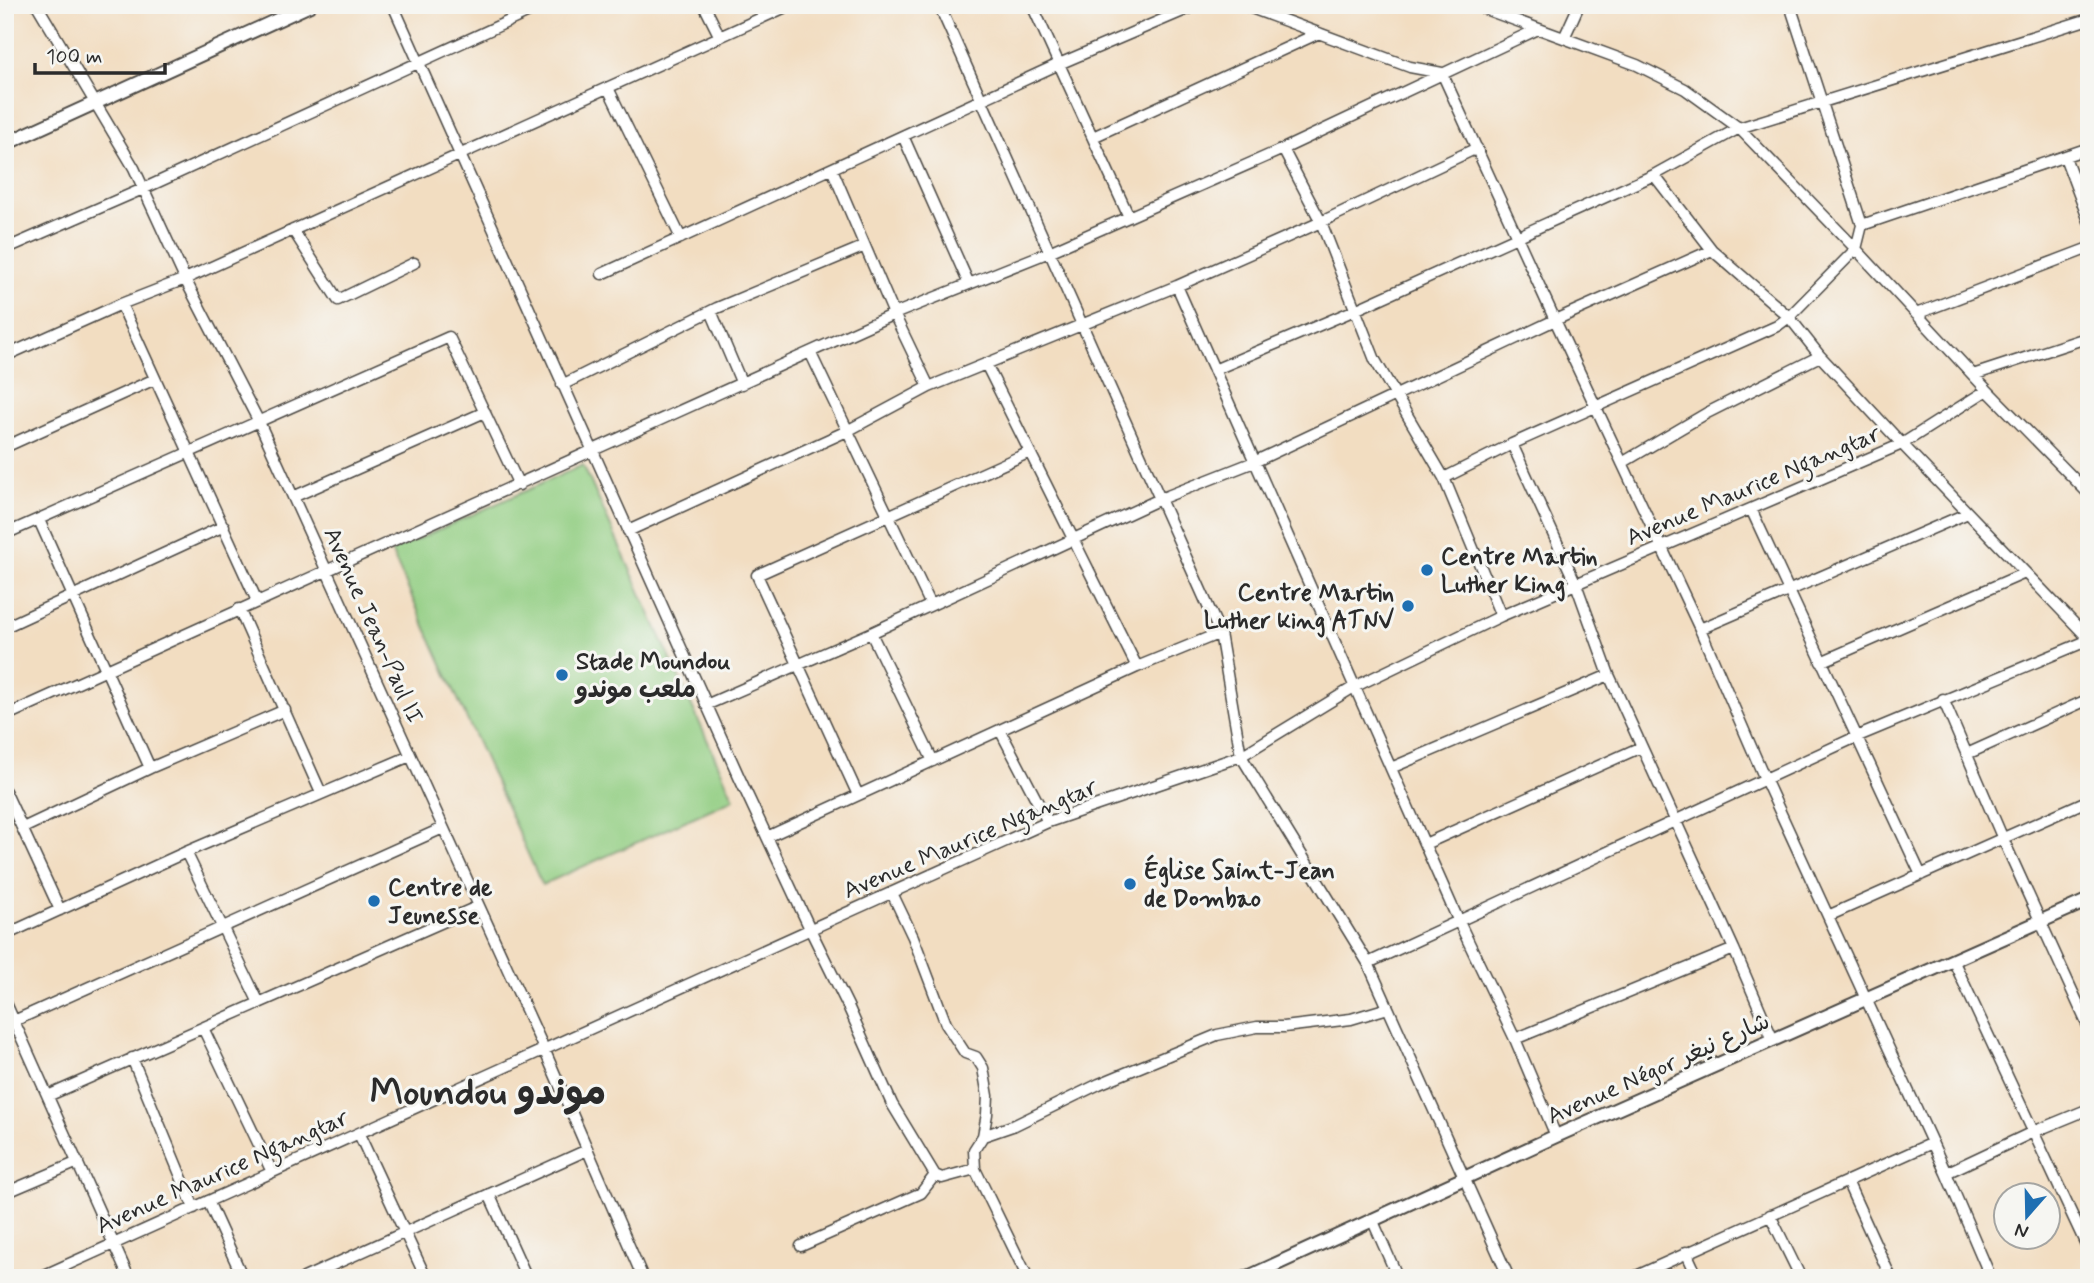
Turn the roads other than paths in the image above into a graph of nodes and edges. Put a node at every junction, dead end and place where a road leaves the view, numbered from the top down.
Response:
1 (37, 5) edge
2 (310, 5) edge
3 (393, 5) edge
4 (544, 5) edge
5 (704, 5) edge
6 (790, 5) edge
7 (939, 5) edge
8 (1032, 5) edge
9 (1197, 5) edge
10 (1243, 5) edge
11 (1474, 5) edge
12 (1579, 5) edge
13 (1790, 5) edge
14 (2089, 19) edge
15 (1538, 29) junction
16 (1319, 33) junction
17 (720, 37) junction
18 (1564, 38) junction
19 (418, 63) junction
20 (1059, 64) junction
21 (1442, 73) junction
22 (608, 88) junction
23 (981, 100) junction
24 (1822, 102) junction
25 (96, 103) junction
26 (1739, 128) junction
27 (903, 136) junction
28 (1093, 137) junction
29 (5, 144) edge
30 (1477, 148) junction
31 (2089, 148) edge
32 (1283, 149) junction
33 (459, 155) junction
34 (2065, 157) junction
35 (832, 169) junction
36 (1654, 175) junction
37 (145, 188) junction
38 (1129, 217) junction
39 (2089, 221) edge
40 (1321, 222) junction
41 (1862, 225) junction
42 (293, 230) junction
43 (1517, 235) junction
44 (681, 238) junction
45 (865, 246) junction
46 (1856, 248) junction
47 (2089, 248) edge
48 (5, 249) edge
49 (1713, 250) junction
50 (1049, 252) junction
51 (414, 263) dead end
52 (601, 274) dead end
53 (186, 279) junction
54 (969, 284) junction
55 (1177, 286) junction
56 (121, 304) junction
57 (1355, 310) junction
58 (711, 311) junction
59 (894, 314) junction
60 (1916, 314) junction
61 (1788, 317) junction
62 (1555, 320) junction
63 (1082, 325) junction
64 (2089, 337) edge
65 (810, 352) junction
66 (5, 356) edge
67 (1820, 356) junction
68 (986, 364) junction
69 (1214, 370) junction
70 (1973, 375) junction
71 (155, 379) junction
72 (742, 384) junction
73 (562, 385) junction
74 (929, 387) junction
75 (1987, 390) junction
76 (1396, 396) junction
77 (1596, 407) junction
78 (485, 412) junction
79 (259, 422) junction
80 (847, 431) junction
81 (1512, 444) junction
82 (1902, 444) junction
83 (5, 447) edge
84 (592, 452) junction
85 (1030, 452) junction
86 (189, 453) junction
87 (1254, 462) junction
88 (1622, 463) junction
89 (1444, 478) junction
90 (519, 485) junction
91 (2089, 494) edge
92 (293, 497) junction
93 (1160, 499) junction
94 (1751, 509) junction
95 (1968, 513) junction
96 (887, 516) junction
97 (39, 520) junction
98 (224, 526) junction
99 (628, 531) junction
100 (5, 534) edge
101 (1074, 538) junction
102 (1663, 548) junction
103 (325, 570) junction
104 (2025, 573) junction
105 (1576, 584) junction
106 (1788, 593) junction
107 (73, 596) junction
108 (257, 601) junction
109 (931, 605) junction
110 (239, 609) junction
111 (1501, 616) junction
112 (5, 627) edge
113 (1700, 629) junction
114 (871, 633) junction
115 (1220, 633) junction
116 (2089, 640) edge
117 (1821, 662) junction
118 (798, 664) junction
119 (1137, 667) junction
120 (105, 670) junction
121 (1609, 675) junction
122 (1354, 687) junction
123 (2089, 698) edge
124 (1944, 699) junction
125 (706, 705) junction
126 (285, 710) junction
127 (5, 716) edge
128 (1000, 730) junction
129 (1856, 737) junction
130 (1641, 747) junction
131 (1967, 754) junction
132 (1241, 756) junction
133 (410, 757) junction
134 (933, 761) junction
135 (150, 768) junction
136 (1391, 768) junction
137 (1765, 779) junction
138 (5, 791) edge
139 (321, 793) junction
140 (858, 795) junction
141 (2089, 800) edge
142 (1674, 821) junction
143 (1048, 822) junction
144 (23, 828) junction
145 (443, 828) junction
146 (767, 837) junction
147 (2003, 839) junction
148 (1425, 844) junction
149 (186, 852) junction
150 (1921, 875) junction
151 (892, 893) junction
152 (2089, 900) edge
153 (479, 906) junction
154 (60, 910) junction
155 (1828, 916) junction
156 (1459, 922) junction
157 (2040, 923) junction
158 (221, 927) junction
159 (810, 931) junction
160 (5, 935) edge
161 (1734, 949) junction
162 (1954, 962) junction
163 (1368, 963) junction
164 (5, 1000) edge
165 (1866, 1000) junction
166 (259, 1003) junction
167 (1388, 1007) junction
168 (2086, 1013) edge
169 (10, 1023) edge
170 (202, 1028) junction
171 (2089, 1028) edge
172 (1515, 1039) junction
173 (1773, 1040) junction
174 (544, 1049) junction
175 (132, 1058) junction
176 (50, 1096) junction
177 (2089, 1109) edge
178 (2034, 1132) junction
179 (359, 1134) junction
180 (983, 1136) junction
181 (1556, 1136) junction
182 (1932, 1143) junction
183 (587, 1150) junction
184 (78, 1162) junction
185 (975, 1169) junction
186 (272, 1172) junction
187 (1946, 1173) junction
188 (935, 1175) junction
189 (1465, 1177) junction
190 (1847, 1181) junction
191 (5, 1193) edge
192 (489, 1194) junction
193 (208, 1201) junction
194 (194, 1208) junction
195 (1770, 1215) junction
196 (1373, 1219) junction
197 (405, 1232) junction
198 (113, 1242) junction
199 (800, 1246) dead end
200 (2089, 1251) edge
201 (1686, 1252) junction
202 (37, 1278) edge
203 (129, 1278) edge
204 (243, 1278) edge
205 (304, 1278) edge
206 (426, 1278) edge
207 (527, 1278) edge
208 (643, 1278) edge
209 (1028, 1278) edge
210 (1246, 1278) edge
211 (1398, 1278) edge
212 (1509, 1278) edge
213 (1632, 1278) edge
214 (1698, 1278) edge
215 (1801, 1278) edge
216 (1891, 1278) edge
217 (1991, 1278) edge

1 - 25 street, Avenue Jean-Paul II
2 - 25 main road
3 - 19 street
4 - 19 street
5 - 17 street
6 - 17 street
7 - 23 street
8 - 20 street
9 - 20 street
10 - 16 street
11 - 15 street
12 - 18 street
13 - 24 street
14 - 24 street
15 - 18 street
15 - 21 street
16 - 21 street
16 - 28 street
17 - 22 street
18 - 26 street
19 - 33 street
19 - 37 street
20 - 23 street
20 - 28 street
21 - 30 street
21 - 32 street
22 - 33 street
22 - 44 street
23 - 27 street
23 - 50 street
24 - 26 street
24 - 41 street
25 - 29 main road
25 - 37 street, Avenue Jean-Paul II
26 - 36 street
26 - 46 street
27 - 35 street
27 - 54 street
28 - 38 street
30 - 40 street
30 - 43 street
31 - 34 street
32 - 38 street
32 - 40 street
33 - 42 street
33 - 73 street
34 - 39 street
34 - 41 street
35 - 44 street
35 - 45 street
36 - 43 street
36 - 49 street
37 - 48 street
37 - 53 street, Avenue Jean-Paul II
38 - 50 street
40 - 55 street
40 - 57 street
41 - 46 street
42 - 51 street
42 - 53 street
43 - 57 street
43 - 62 street
44 - 52 street
45 - 58 street
45 - 59 street
46 - 60 street
46 - 61 street
47 - 60 street
49 - 61 street
49 - 62 street
50 - 54 street
50 - 63 street
53 - 56 street
53 - 79 street, Avenue Jean-Paul II
54 - 59 street
55 - 63 street
55 - 69 street
56 - 66 street
56 - 71 street
57 - 69 street
57 - 76 street
58 - 72 street
58 - 73 street
59 - 65 street
59 - 74 street
60 - 70 street
61 - 67 street
61 - 77 street
62 - 76 street
62 - 77 street
63 - 68 street
63 - 93 street
64 - 70 street
65 - 72 street
65 - 80 street
67 - 82 street
67 - 88 street
68 - 74 street
68 - 85 street
69 - 87 street
70 - 75 street
71 - 83 street
71 - 86 street
72 - 84 street
73 - 84 street
74 - 80 street
75 - 82 street, Avenue Maurice Ngangtar
75 - 91 street
76 - 87 street
76 - 89 street
77 - 81 street
77 - 88 street
78 - 79 street
78 - 90 street
78 - 92 street
79 - 86 street
79 - 92 street, Avenue Jean-Paul II
80 - 96 street
80 - 99 street
81 - 89 street
81 - 105 street
82 - 94 street, Avenue Maurice Ngangtar
82 - 95 street
84 - 90 street
84 - 99 street
85 - 96 street
85 - 101 street
86 - 97 street
86 - 98 street
87 - 93 street
87 - 122 street
88 - 102 street
89 - 111 street
90 - 103 street
92 - 103 street, Avenue Jean-Paul II
93 - 101 street
93 - 115 street
94 - 102 street, Avenue Maurice Ngangtar
94 - 106 street
95 - 104 street
95 - 106 street
96 - 109 street
96 - 118 street
97 - 100 street
97 - 107 street
98 - 107 street
98 - 108 street
99 - 125 street
101 - 109 street
101 - 119 street
102 - 105 street, Avenue Maurice Ngangtar
102 - 113 street
103 - 108 street
103 - 133 street, Avenue Jean-Paul II
104 - 116 street
104 - 117 street
105 - 111 street, Avenue Maurice Ngangtar
105 - 121 street
106 - 113 street
106 - 117 street
107 - 112 street
107 - 120 street
108 - 110 street
109 - 114 street
110 - 120 street
110 - 126 street
111 - 122 street, Avenue Maurice Ngangtar
113 - 137 street
114 - 118 street
114 - 134 street
115 - 119 street
115 - 132 street
116 - 124 street
117 - 129 street
118 - 125 street
118 - 140 street
119 - 128 street
120 - 127 street
120 - 135 street
121 - 130 street
121 - 136 street
122 - 132 street, Avenue Maurice Ngangtar
122 - 136 street
123 - 131 street
124 - 129 street
124 - 131 street
125 - 146 street
126 - 135 street
126 - 139 street
128 - 134 street
128 - 143 street
129 - 137 street
129 - 150 street
130 - 142 street
130 - 148 street
131 - 147 street
132 - 143 street, Avenue Maurice Ngangtar
132 - 163 street
133 - 139 street
133 - 145 street, Avenue Jean-Paul II
134 - 140 street
135 - 144 street
136 - 148 street
137 - 142 street
137 - 155 street
138 - 144 street
139 - 149 street
140 - 146 street
141 - 147 street
142 - 156 street
142 - 161 street
143 - 151 street, Avenue Maurice Ngangtar
144 - 154 street
145 - 153 street, Avenue Jean-Paul II
145 - 158 street
146 - 159 street
147 - 150 street
147 - 157 street
148 - 156 street
149 - 154 street
149 - 158 street
150 - 155 street
151 - 159 street, Avenue Maurice Ngangtar
151 - 180 street
152 - 157 main road, Avenue Négor شارع نيغر
153 - 166 street
153 - 174 street, Avenue Jean-Paul II
154 - 160 street
155 - 165 street
156 - 163 street
156 - 172 street
157 - 162 main road, Avenue Négor شارع نيغر
157 - 168 street
158 - 166 street
158 - 169 street
159 - 174 street, Avenue Maurice Ngangtar
159 - 188 street
161 - 172 street
161 - 173 street
162 - 165 main road, Avenue Négor شارع نيغر
162 - 178 street
163 - 167 street
164 - 169 street
165 - 173 main road, Avenue Négor شارع نيغر
165 - 182 street
166 - 170 street
167 - 180 street
167 - 189 street
168 - 171 street
169 - 176 street
170 - 175 street
170 - 186 street
172 - 181 street
173 - 181 main road, Avenue Négor شارع نيغر
174 - 179 street, Avenue Maurice Ngangtar
174 - 183 street, Avenue Jean-Paul II
175 - 176 street
175 - 194 street
176 - 184 street
177 - 178 street
178 - 187 street
178 - 200 street
179 - 186 street, Avenue Maurice Ngangtar
179 - 197 street
180 - 185 street
181 - 189 main road, Avenue Négor شارع نيغر
182 - 187 street
182 - 190 street
183 - 192 street
183 - 208 street, Avenue Jean-Paul II
184 - 191 street
184 - 198 street
185 - 188 street
185 - 209 street
186 - 193 street, Avenue Maurice Ngangtar
187 - 217 street
188 - 199 street
189 - 196 main road, Avenue Négor شارع نيغر
189 - 212 street
190 - 195 street
190 - 216 street
192 - 197 street
192 - 207 street
193 - 194 street, Avenue Maurice Ngangtar
193 - 204 street
194 - 198 street, Avenue Maurice Ngangtar
195 - 201 street
195 - 215 street
196 - 210 main road, Avenue Négor شارع نيغر
196 - 211 street
197 - 205 street
197 - 206 street
198 - 202 street, Avenue Maurice Ngangtar
198 - 203 street
201 - 213 street
201 - 214 street

